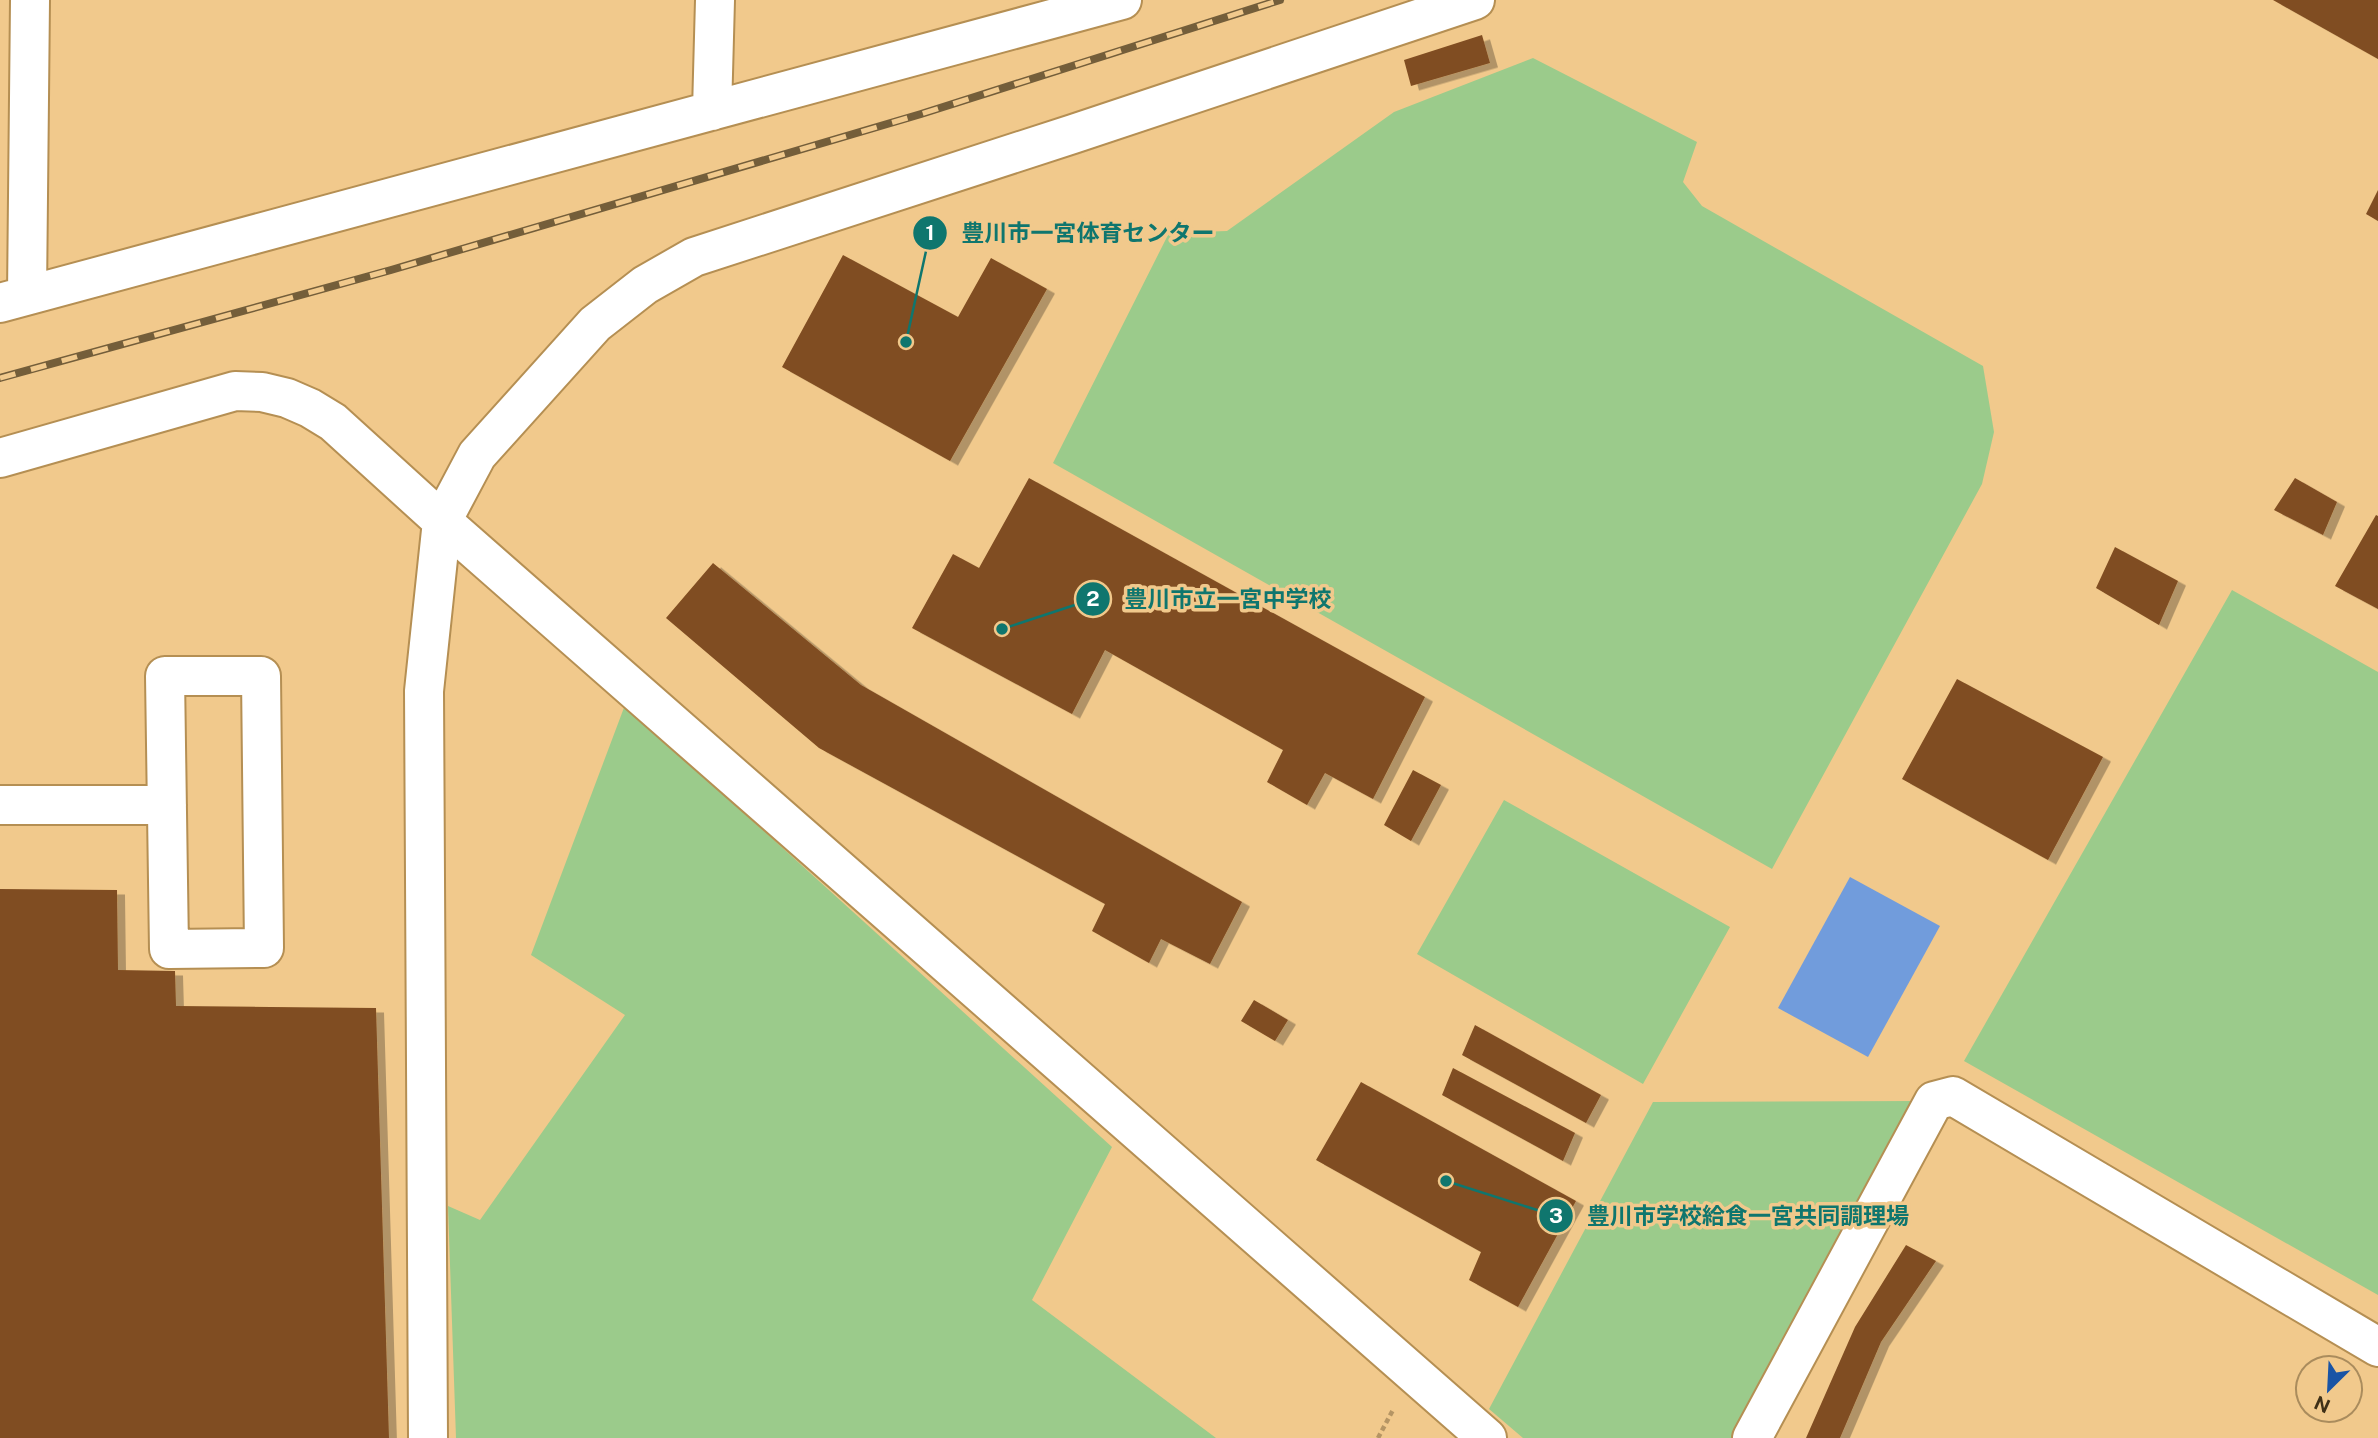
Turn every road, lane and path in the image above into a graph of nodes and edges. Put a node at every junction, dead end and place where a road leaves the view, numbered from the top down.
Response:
1 (30, 0) edge
2 (715, 0) edge
3 (1122, 0) edge
4 (1475, 0) edge
5 (1051, 10) edge
6 (712, 111) junction
7 (14, 299) edge
8 (0, 458) edge
9 (442, 521) junction
10 (0, 805) edge
11 (167, 806) junction
12 (2378, 1347) edge
13 (428, 1438) edge
14 (1487, 1438) edge
15 (1752, 1438) edge

1 - 7 street
2 - 6 street
3 - 5 street
4 - 9 street
5 - 6 street
6 - 7 street
8 - 9 street
9 - 13 street
9 - 14 street
10 - 11 street
11 - 11 street
12 - 15 street

